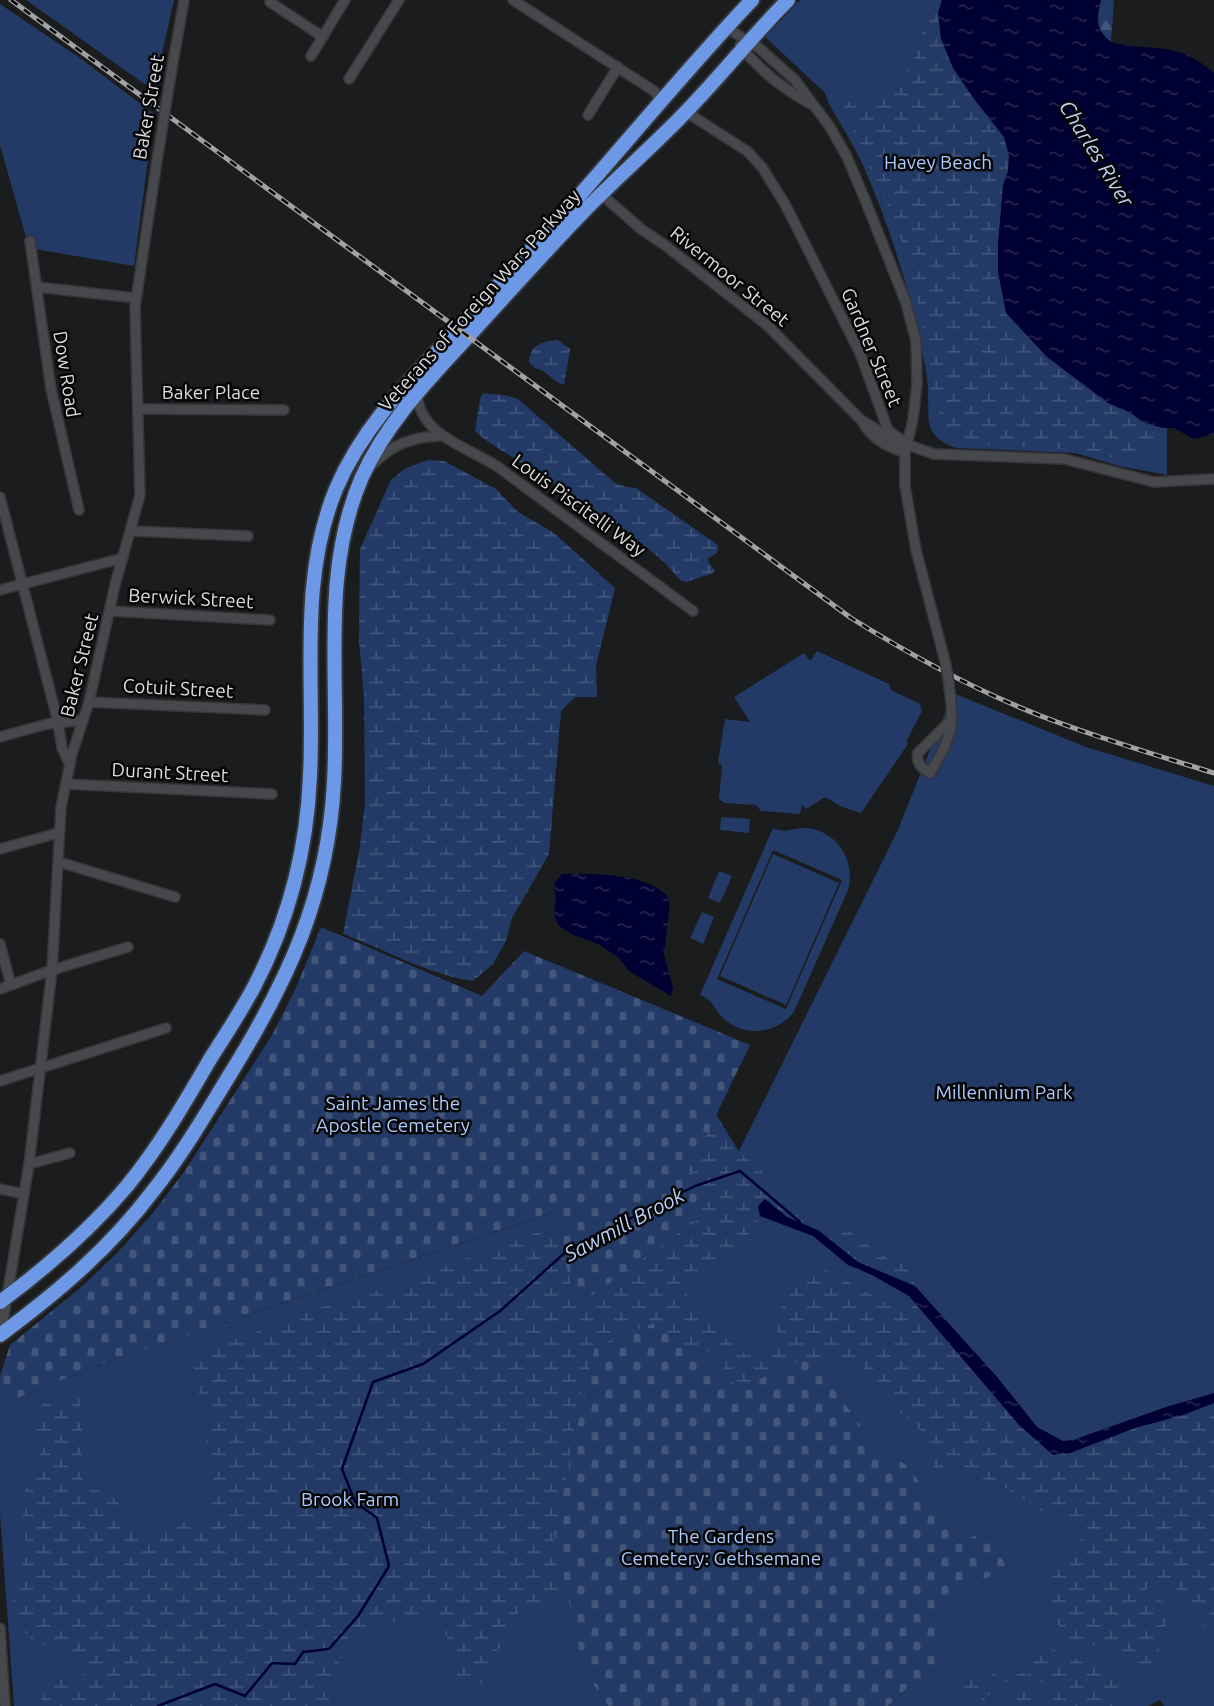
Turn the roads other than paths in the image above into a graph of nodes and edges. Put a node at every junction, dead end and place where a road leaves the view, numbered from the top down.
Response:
1 (184, 0) edge
2 (345, 0) edge
3 (399, 0) edge
4 (513, 0) edge
5 (752, 0) edge
6 (788, 0) edge
7 (270, 2) dead end
8 (727, 27) junction
9 (323, 37) junction
10 (746, 45) junction
11 (311, 56) dead end
12 (618, 67) junction
13 (349, 79) dead end
14 (661, 100) junction
15 (686, 112) junction
16 (588, 114) dead end
17 (601, 194) junction
18 (30, 241) dead end
19 (37, 287) junction
20 (136, 298) junction
21 (417, 392) junction
22 (138, 410) junction
23 (284, 410) dead end
24 (440, 436) junction
25 (906, 448) junction
26 (364, 472) junction
27 (1214, 479) edge
28 (0, 497) edge
29 (79, 510) dead end
30 (131, 531) junction
31 (248, 536) dead end
32 (123, 558) junction
33 (23, 584) junction
34 (0, 590) edge
35 (110, 611) junction
36 (693, 611) dead end
37 (270, 620) dead end
38 (89, 702) junction
39 (265, 710) dead end
40 (83, 720) junction
41 (951, 720) junction
42 (311, 721) junction
43 (58, 722) junction
44 (335, 722) junction
45 (0, 737) edge
46 (70, 765) junction
47 (66, 784) junction
48 (272, 794) dead end
49 (58, 833) junction
50 (0, 849) edge
51 (58, 862) junction
52 (175, 897) dead end
53 (0, 944) edge
54 (128, 947) dead end
55 (52, 970) junction
56 (11, 985) junction
57 (0, 989) edge
58 (166, 1028) dead end
59 (41, 1067) junction
60 (0, 1081) edge
61 (70, 1153) dead end
62 (29, 1164) junction
63 (0, 1189) edge
64 (24, 1194) junction
65 (2, 1299) edge
66 (0, 1337) edge
67 (0, 1629) edge
68 (5, 1706) edge

1 - 20 street, Baker Street, bridge
2 - 9 street
3 - 13 street
4 - 12 street
5 - 8 highway, Veterans of Foreign Wars Parkway
6 - 10 highway, Veterans of Foreign Wars Parkway
7 - 9 street
8 - 10 street
8 - 14 highway, Veterans of Foreign Wars Parkway
9 - 11 street
10 - 15 highway, Veterans of Foreign Wars Parkway
10 - 25 street
12 - 14 street
12 - 16 street
14 - 42 highway, Veterans of Foreign Wars Parkway
15 - 17 highway, Veterans of Foreign Wars Parkway
15 - 25 street, Gardner Street
17 - 21 highway, Veterans of Foreign Wars Parkway
17 - 25 street, Rivermoor Street
18 - 19 street, Dow Road
19 - 20 street
19 - 29 street, Dow Road
20 - 22 street, Baker Street
21 - 24 street, Louis Piscitelli Way
21 - 26 highway, Veterans of Foreign Wars Parkway
22 - 23 street, Baker Place
22 - 30 street, Baker Street
24 - 26 street
24 - 36 street, Louis Piscitelli Way
25 - 27 street, Rivermoor Street
25 - 41 street, bridge
26 - 44 highway, Veterans of Foreign Wars Parkway
28 - 33 street
30 - 31 street
30 - 32 street, Baker Street
32 - 33 street
32 - 35 street, Baker Street
33 - 34 street
33 - 43 street
35 - 37 street, Berwick Street
35 - 38 street, Baker Street
38 - 39 street, Cotuit Street
38 - 40 street, Baker Street
40 - 43 street
40 - 46 street, Baker Street
41 - 41 street
42 - 44 highway
42 - 65 highway, Veterans of Foreign Wars Parkway
43 - 45 street
43 - 46 street
44 - 66 highway, Veterans of Foreign Wars Parkway
46 - 47 street, Baker Street
47 - 48 street, Durant Street
47 - 49 street, Baker Street
49 - 50 street
49 - 51 street, Baker Street
51 - 52 street
51 - 55 street, Baker Street
53 - 56 street
54 - 55 street
55 - 56 street
55 - 59 street, Baker Street
56 - 57 street
58 - 59 street
59 - 60 street
59 - 62 street, Baker Street
61 - 62 street
62 - 64 street, Baker Street
63 - 64 street
64 - 65 street, Baker Street
65 - 66 street, Baker Street
67 - 68 street

